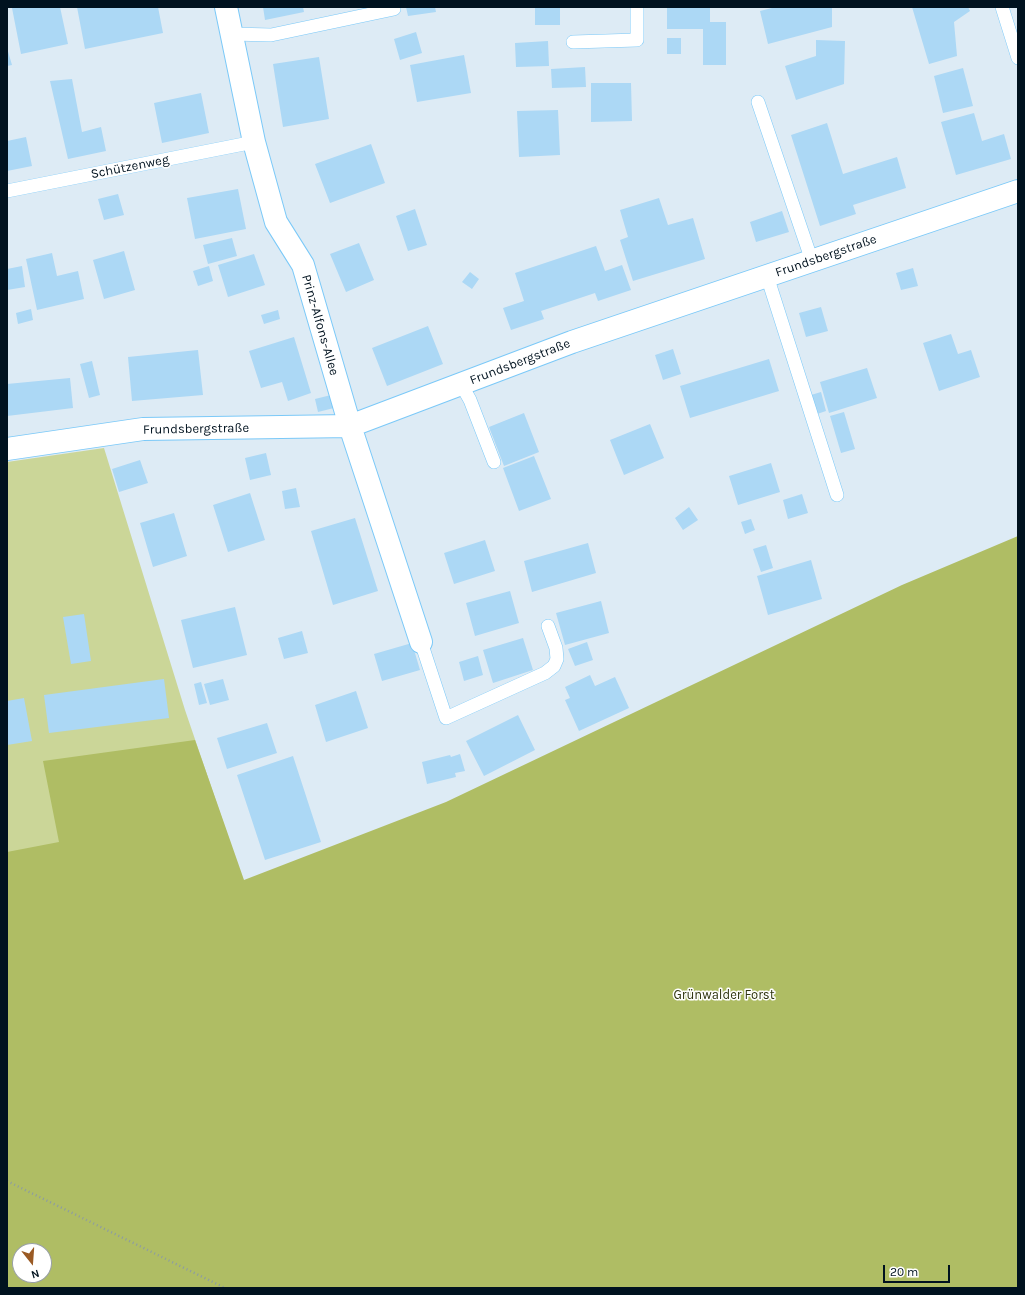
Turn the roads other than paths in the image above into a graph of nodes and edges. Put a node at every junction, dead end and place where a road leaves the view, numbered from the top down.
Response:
1 (226, 7) edge
2 (637, 7) edge
3 (1002, 7) edge
4 (394, 9) dead end
5 (232, 34) junction
6 (573, 42) dead end
7 (1018, 58) edge
8 (758, 102) dead end
9 (254, 142) junction
10 (7, 191) edge
11 (1018, 191) edge
12 (812, 261) junction
13 (767, 276) junction
14 (461, 384) junction
15 (350, 426) junction
16 (7, 449) edge
17 (494, 462) dead end
18 (837, 495) dead end
19 (548, 626) dead end
20 (421, 642) joint

1 - 5 street, Prinz-Alfons-Allee
2 - 6 lane
3 - 7 lane
4 - 5 lane
5 - 9 street, Prinz-Alfons-Allee
8 - 12 lane
9 - 10 lane, Schützenweg
9 - 15 street, Prinz-Alfons-Allee
11 - 12 street, Frundsbergstraße
12 - 13 street, Frundsbergstraße
13 - 14 street, Frundsbergstraße
13 - 18 lane
14 - 15 street, Frundsbergstraße
14 - 17 lane
15 - 16 street, Frundsbergstraße
15 - 20 street, Prinz-Alfons-Allee
19 - 20 lane

